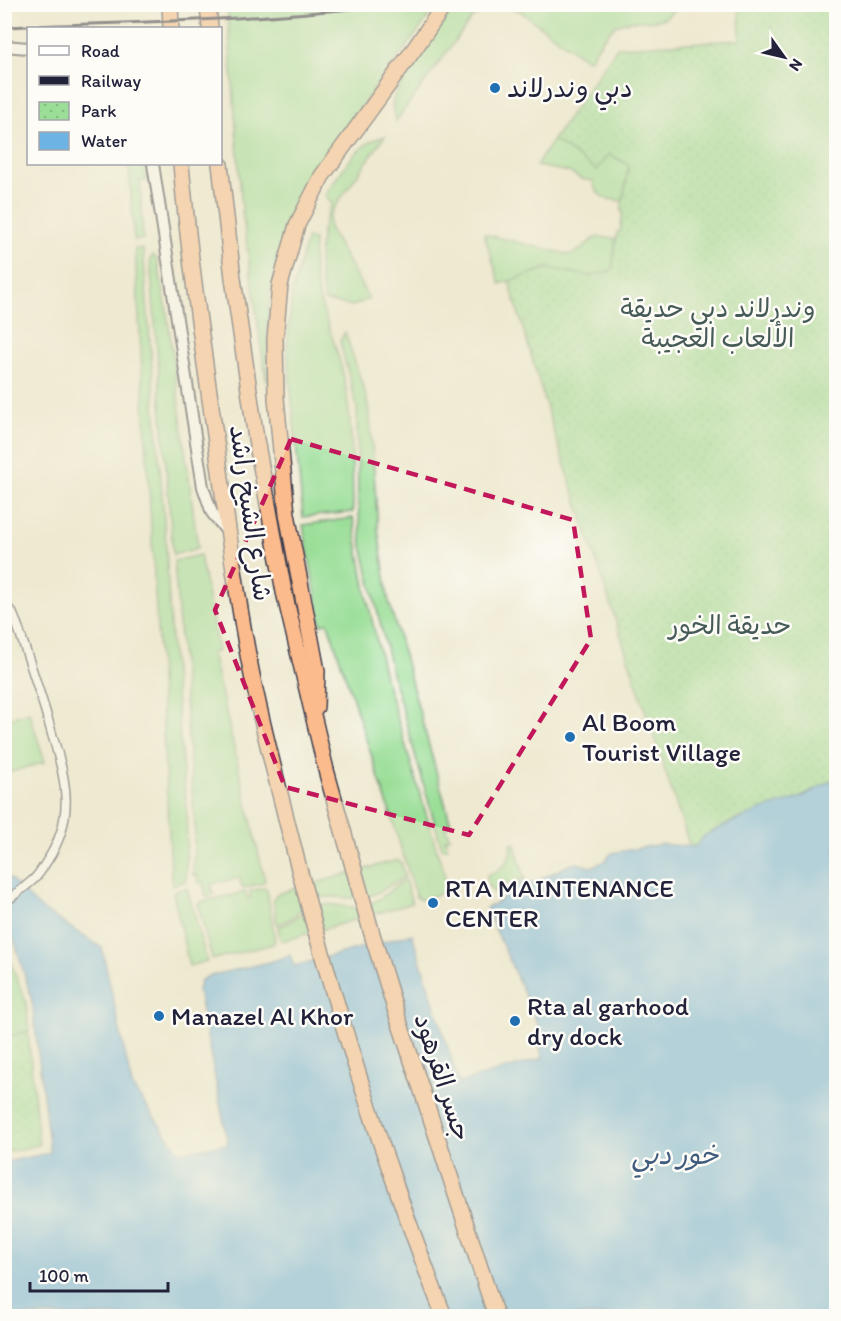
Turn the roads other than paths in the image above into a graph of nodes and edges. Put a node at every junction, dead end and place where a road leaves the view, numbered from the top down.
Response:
1 (170, 4) edge
2 (208, 4) edge
3 (444, 4) edge
4 (171, 27) edge
5 (210, 27) edge
6 (4, 46) edge
7 (27, 48) edge
8 (153, 165) edge
9 (181, 165) edge
10 (220, 165) edge
11 (229, 534) junction
12 (4, 605) edge
13 (314, 719) junction
14 (348, 851) joint
15 (4, 903) edge
16 (430, 1279) junction
17 (434, 1317) edge
18 (444, 1317) edge
19 (496, 1317) edge

1 - 4 highway
2 - 5 highway
3 - 13 highway
6 - 7 street
8 - 11 street
9 - 11 highway, شارع الشيخ راشد
10 - 13 highway, شارع الشيخ راشد
11 - 16 highway, شارع الشيخ راشد
12 - 15 street
13 - 14 highway, شارع الشيخ راشد
14 - 19 highway, جسر القرهود
16 - 17 highway
16 - 18 highway

